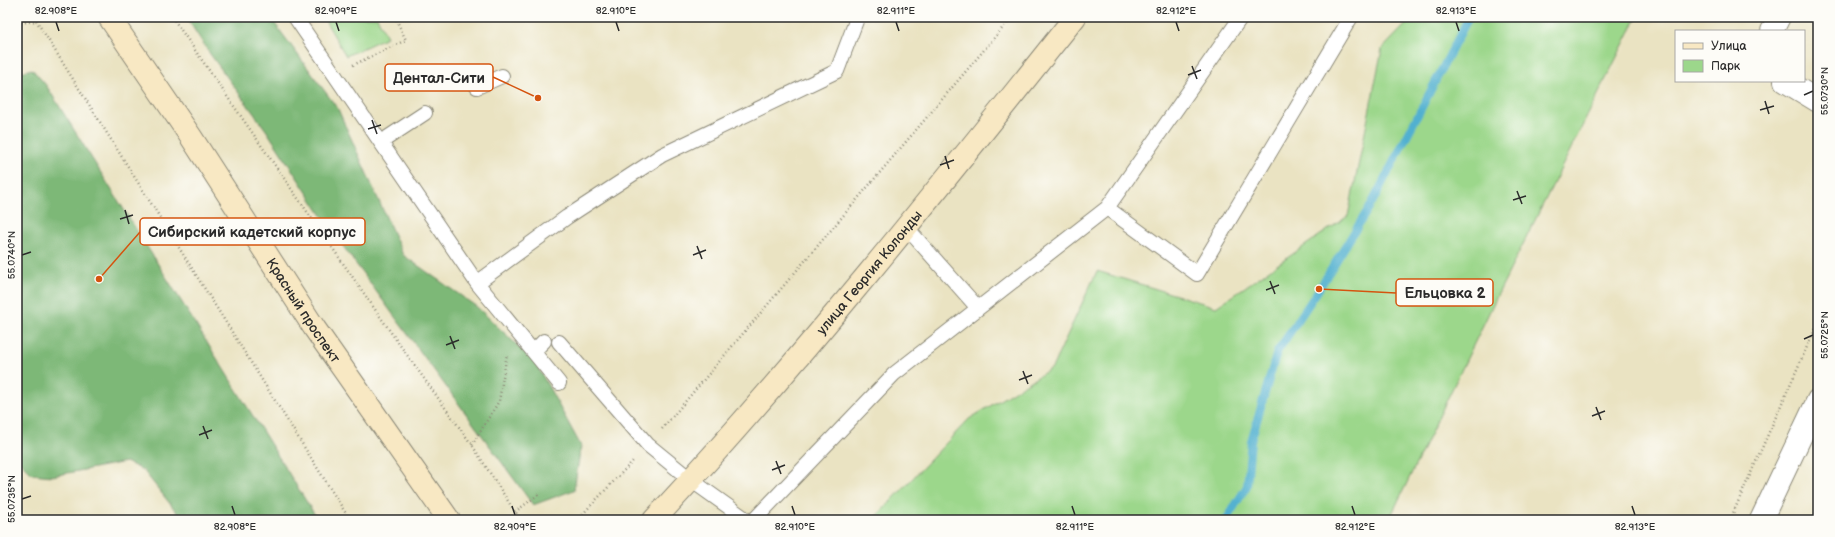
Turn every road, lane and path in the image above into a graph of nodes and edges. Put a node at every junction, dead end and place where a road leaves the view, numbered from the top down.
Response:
1 (34, 17) edge
2 (109, 17) edge
3 (172, 17) edge
4 (295, 17) edge
5 (395, 17) edge
6 (854, 17) edge
7 (1012, 17) edge
8 (1075, 17) edge
9 (1241, 17) edge
10 (1350, 17) edge
11 (1779, 17) edge
12 (37, 20) junction
13 (17, 23) edge
14 (1772, 30) edge
15 (334, 74) junction
16 (502, 76) dead end
17 (1787, 82) edge
18 (477, 87) dead end
19 (1818, 101) edge
20 (425, 114) dead end
21 (381, 142) junction
22 (1107, 208) junction
23 (907, 228) junction
24 (477, 283) junction
25 (978, 308) junction
26 (1818, 322) edge
27 (512, 325) junction
28 (544, 341) dead end
29 (559, 342) dead end
30 (534, 351) junction
31 (559, 383) dead end
32 (1818, 400) edge
33 (472, 445) junction
34 (648, 445) junction
35 (691, 480) junction
36 (539, 494) dead end
37 (515, 512) junction
38 (350, 520) edge
39 (449, 520) edge
40 (523, 520) edge
41 (577, 520) edge
42 (654, 520) edge
43 (747, 520) edge
44 (754, 520) edge
45 (1730, 520) edge
46 (1761, 520) edge

1 - 12 path
2 - 39 main road, Красный проспект
3 - 33 path
4 - 15 lane
5 - 15 path
6 - 24 lane
7 - 34 path
8 - 23 main road, улица Георгия Колонды
9 - 22 lane
10 - 22 lane
11 - 14 street
12 - 13 path
12 - 38 path
15 - 21 lane
16 - 18 lane
17 - 19 street
20 - 21 lane
21 - 24 lane
22 - 25 lane
23 - 25 lane
23 - 35 main road, улица Георгия Колонды
24 - 27 lane
25 - 44 lane
26 - 45 path
27 - 30 lane
27 - 33 path
28 - 30 lane
29 - 34 lane
30 - 31 lane
32 - 46 street
33 - 37 path
34 - 35 lane
34 - 41 path
35 - 42 main road, улица Георгия Колонды
35 - 43 lane
36 - 37 path
37 - 40 path

